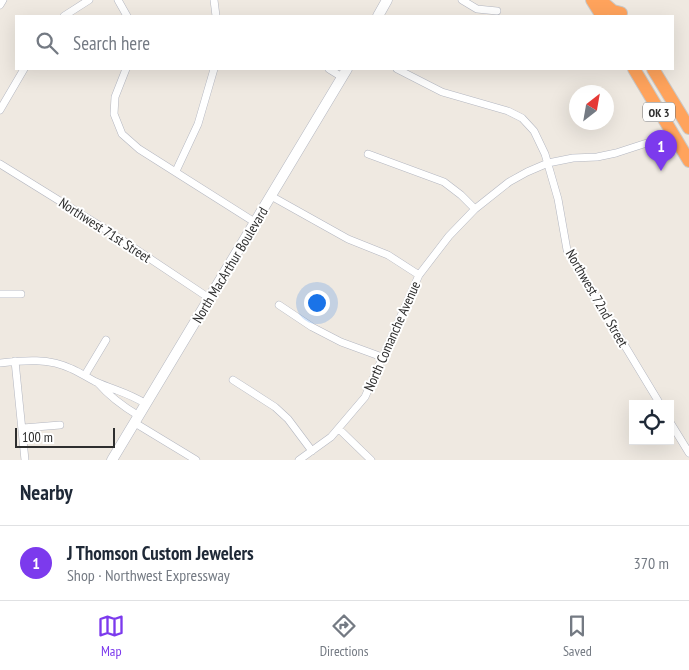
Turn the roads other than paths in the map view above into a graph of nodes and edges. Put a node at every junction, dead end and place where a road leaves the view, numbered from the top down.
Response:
1 (3, 0) edge
2 (89, 0) edge
3 (118, 0) edge
4 (214, 0) edge
5 (387, 0) edge
6 (462, 0) edge
7 (592, 0) edge
8 (600, 0) edge
9 (613, 0) edge
10 (0, 5) edge
11 (497, 11) dead end
12 (622, 14) edge
13 (66, 15) edge
14 (126, 15) edge
15 (216, 15) edge
16 (379, 15) edge
17 (601, 15) edge
18 (23, 70) edge
19 (126, 70) edge
20 (214, 70) edge
21 (399, 70) edge
22 (635, 70) edge
23 (655, 70) edge
24 (344, 73) edge
25 (0, 110) edge
26 (689, 128) edge
27 (671, 131) junction
28 (368, 154) dead end
29 (689, 161) edge
30 (548, 163) junction
31 (0, 164) edge
32 (176, 171) junction
33 (271, 196) junction
34 (475, 209) junction
35 (256, 223) junction
36 (419, 275) junction
37 (0, 294) edge
38 (21, 294) dead end
39 (210, 298) junction
40 (279, 305) dead end
41 (106, 340) dead end
42 (382, 357) junction
43 (15, 361) junction
44 (0, 363) edge
45 (85, 375) junction
46 (233, 380) dead end
47 (98, 382) junction
48 (658, 400) edge
49 (146, 404) junction
50 (137, 420) junction
51 (60, 425) dead end
52 (23, 428) junction
53 (339, 428) junction
54 (674, 429) edge
55 (312, 451) junction
56 (689, 453) edge
57 (25, 460) edge
58 (112, 460) edge
59 (196, 460) edge
60 (299, 460) edge
61 (371, 460) edge

1 - 10 street
2 - 13 street
3 - 14 street
4 - 15 street
5 - 16 main road
6 - 11 street
7 - 17 highway
8 - 12 highway
9 - 12 highway
18 - 25 street
19 - 32 street
20 - 32 street
21 - 30 street, Northwest 72nd Street
22 - 27 highway, OK 3
23 - 26 highway, OK 3
24 - 33 main road, North MacArthur Boulevard
27 - 29 highway, OK 3
27 - 30 street, North Comanche Avenue
28 - 34 street
30 - 34 street, North Comanche Avenue
30 - 48 street, Northwest 72nd Street
31 - 39 street, Northwest 71st Street
32 - 35 street
33 - 35 main road, North MacArthur Boulevard
33 - 36 street
34 - 36 street, North Comanche Avenue
35 - 39 main road, North MacArthur Boulevard
36 - 42 street, North Comanche Avenue
37 - 38 street
39 - 49 main road, North MacArthur Boulevard
40 - 42 street
41 - 45 street
42 - 53 street, North Comanche Avenue
43 - 44 street
43 - 45 street
43 - 52 street
45 - 47 street
46 - 55 street
47 - 49 street
47 - 50 street
49 - 50 main road, North MacArthur Boulevard
50 - 58 main road, North MacArthur Boulevard
50 - 59 street
51 - 52 street
52 - 57 street
53 - 55 street, North Comanche Avenue
53 - 61 street
54 - 56 street
55 - 60 street, North Comanche Avenue

